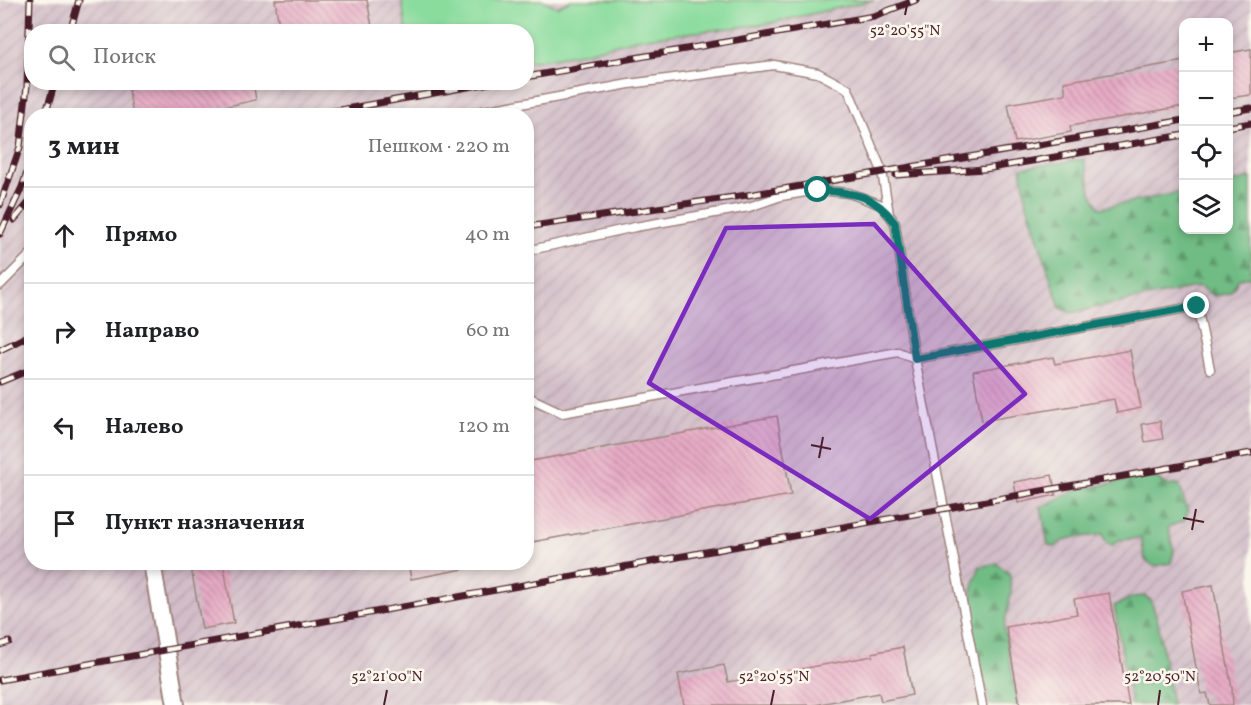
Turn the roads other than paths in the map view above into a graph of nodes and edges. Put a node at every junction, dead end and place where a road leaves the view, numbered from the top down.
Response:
1 (499, 108) edge
2 (889, 215) junction
3 (534, 249) edge
4 (24, 261) edge
5 (0, 285) edge
6 (915, 359) junction
7 (1210, 369) dead end
8 (534, 400) edge
9 (153, 570) edge
10 (176, 705) edge
11 (982, 705) edge

1 - 2 lane
2 - 3 lane
2 - 6 lane
4 - 5 lane
6 - 7 lane
6 - 8 lane
6 - 11 lane
9 - 10 street

